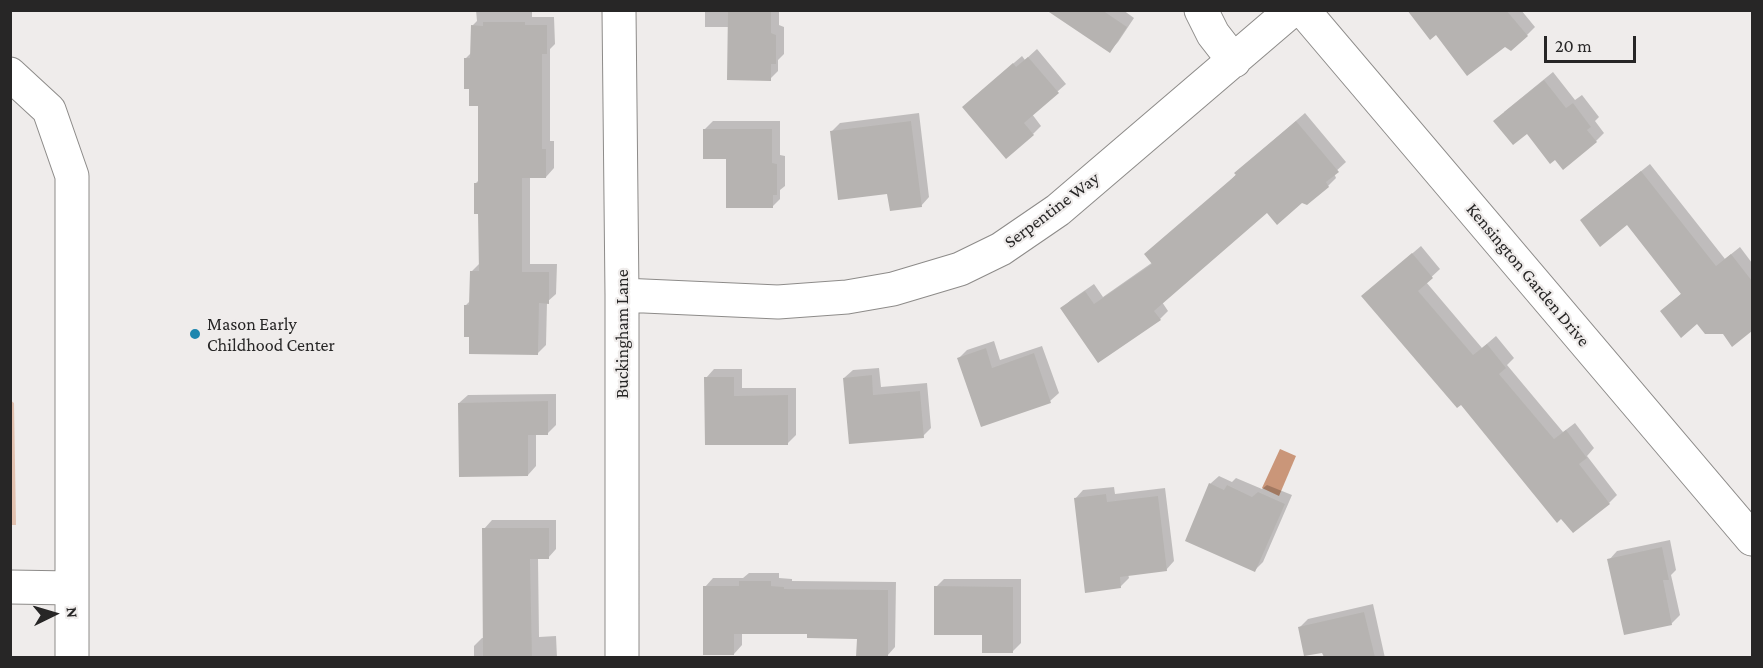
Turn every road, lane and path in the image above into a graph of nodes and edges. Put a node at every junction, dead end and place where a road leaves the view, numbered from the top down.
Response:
1 (619, 10) edge
2 (1202, 10) edge
3 (1292, 10) edge
4 (1303, 10) edge
5 (1234, 61) junction
6 (10, 74) edge
7 (622, 295) junction
8 (1752, 539) edge
9 (10, 587) edge
10 (72, 588) junction
11 (72, 657) edge
12 (622, 657) edge

1 - 7 street, Buckingham Lane
2 - 5 street
3 - 5 street, Serpentine Way
4 - 8 street, Kensington Garden Drive
5 - 7 street, Serpentine Way
6 - 10 street
7 - 12 street, Buckingham Lane
9 - 10 street
10 - 11 street

